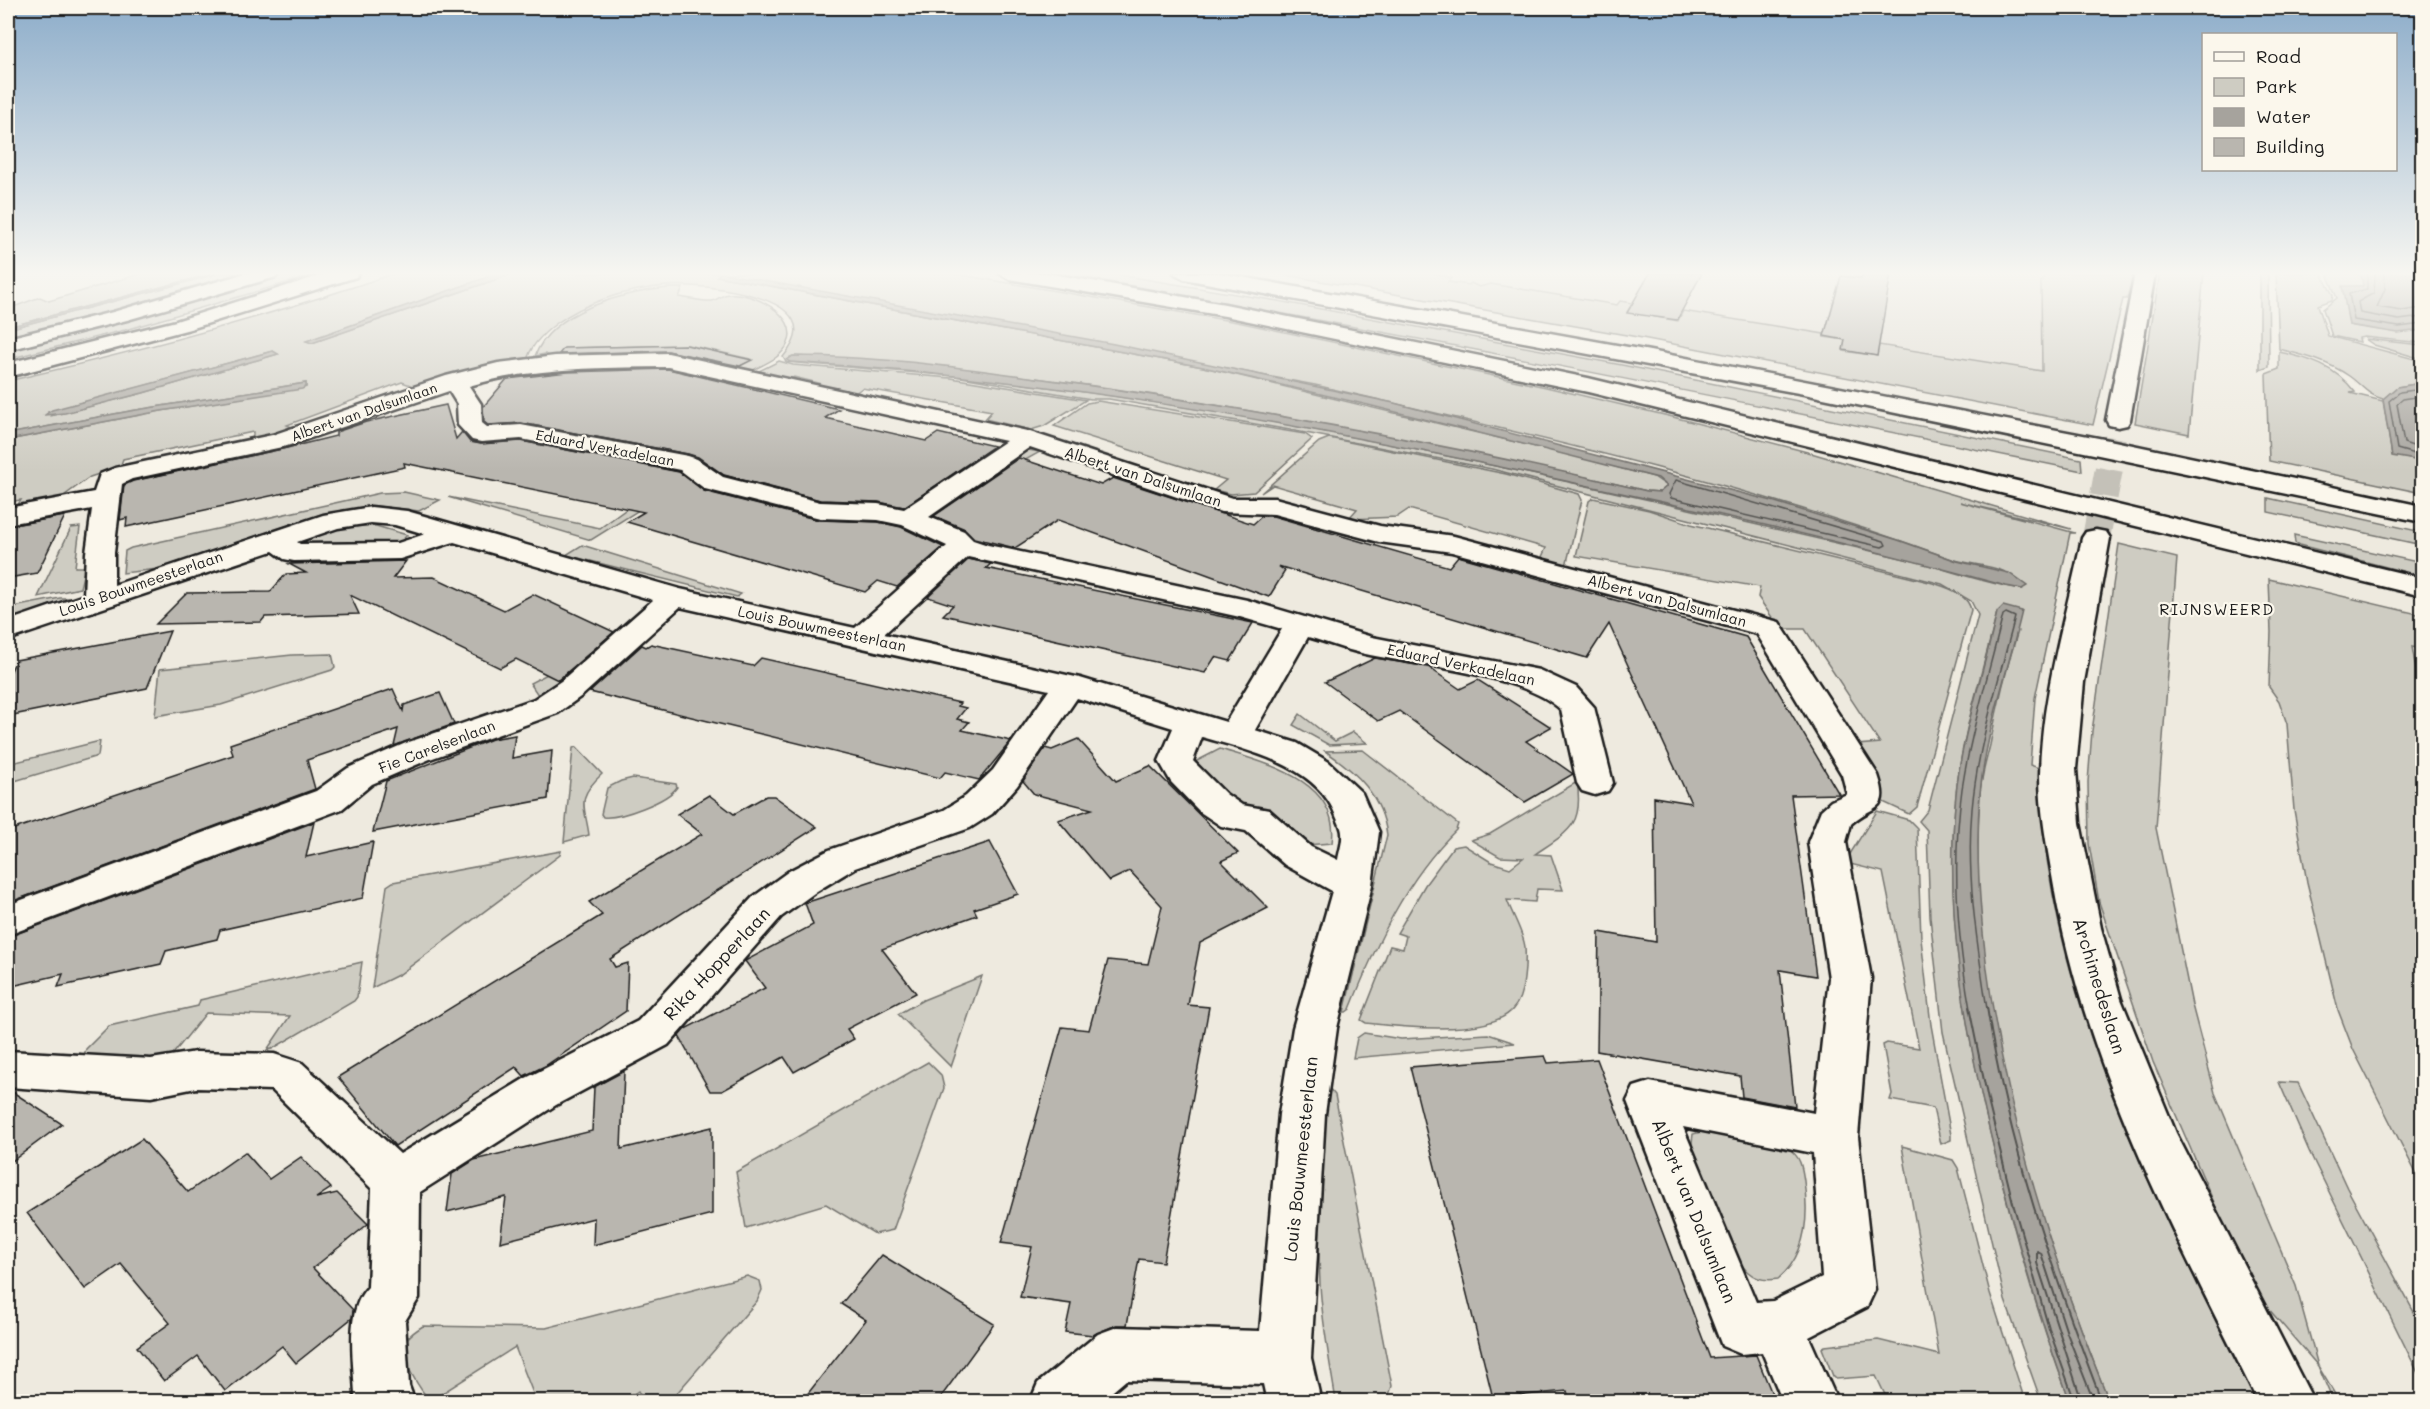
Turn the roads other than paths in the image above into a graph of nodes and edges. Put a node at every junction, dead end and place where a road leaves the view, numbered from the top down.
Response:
1 (29, 339) edge
2 (127, 339) edge
3 (1365, 339) edge
4 (1547, 339) edge
5 (2133, 339) edge
6 (8, 344) edge
7 (8, 370) edge
8 (454, 381) junction
9 (2118, 420) tunnel mouth
10 (1028, 438) junction
11 (107, 498) junction
12 (2422, 514) edge
13 (8, 516) edge
14 (909, 518) junction
15 (2096, 538) tunnel mouth
16 (963, 546) junction
17 (2422, 587) edge
18 (674, 597) junction
19 (99, 598) junction
20 (1299, 627) junction
21 (8, 631) edge
22 (863, 637) junction
23 (1069, 685) junction
24 (1193, 723) junction
25 (1235, 735) junction
26 (1595, 783) dead end
27 (1353, 885) junction
28 (8, 920) edge
29 (8, 1069) edge
30 (1835, 1137) junction
31 (396, 1181) junction
32 (1777, 1326) junction
33 (1289, 1380) edge
34 (388, 1401) edge
35 (1058, 1401) edge
36 (1811, 1401) edge
37 (2287, 1401) edge

1 - 6 main road
2 - 7 main road
3 - 17 main road
4 - 12 main road
5 - 9 main road
8 - 10 main road, Albert van Dalsumlaan
8 - 11 main road, Albert van Dalsumlaan
8 - 14 main road, Eduard Verkadelaan
10 - 14 main road
10 - 30 main road, Albert van Dalsumlaan
11 - 13 main road
11 - 19 main road, Albert van Dalsumlaan
14 - 16 main road, Eduard Verkadelaan
15 - 37 main road, Archimedeslaan
16 - 20 main road, Eduard Verkadelaan
16 - 22 main road
18 - 19 main road, Louis Bouwmeesterlaan
18 - 22 main road, Louis Bouwmeesterlaan
18 - 28 main road, Fie Carelsenlaan
19 - 21 main road, Louis Bouwmeesterlaan
20 - 25 main road
20 - 26 main road, Eduard Verkadelaan
22 - 23 main road, Louis Bouwmeesterlaan
23 - 24 main road, Louis Bouwmeesterlaan
23 - 31 main road, Rika Hopperlaan
24 - 25 main road, Louis Bouwmeesterlaan
24 - 27 main road
25 - 27 main road, Louis Bouwmeesterlaan
27 - 33 main road, Louis Bouwmeesterlaan
29 - 31 main road
30 - 32 main road, Albert van Dalsumlaan
30 - 32 main road, Albert van Dalsumlaan
31 - 34 main road
32 - 36 main road
33 - 35 main road

